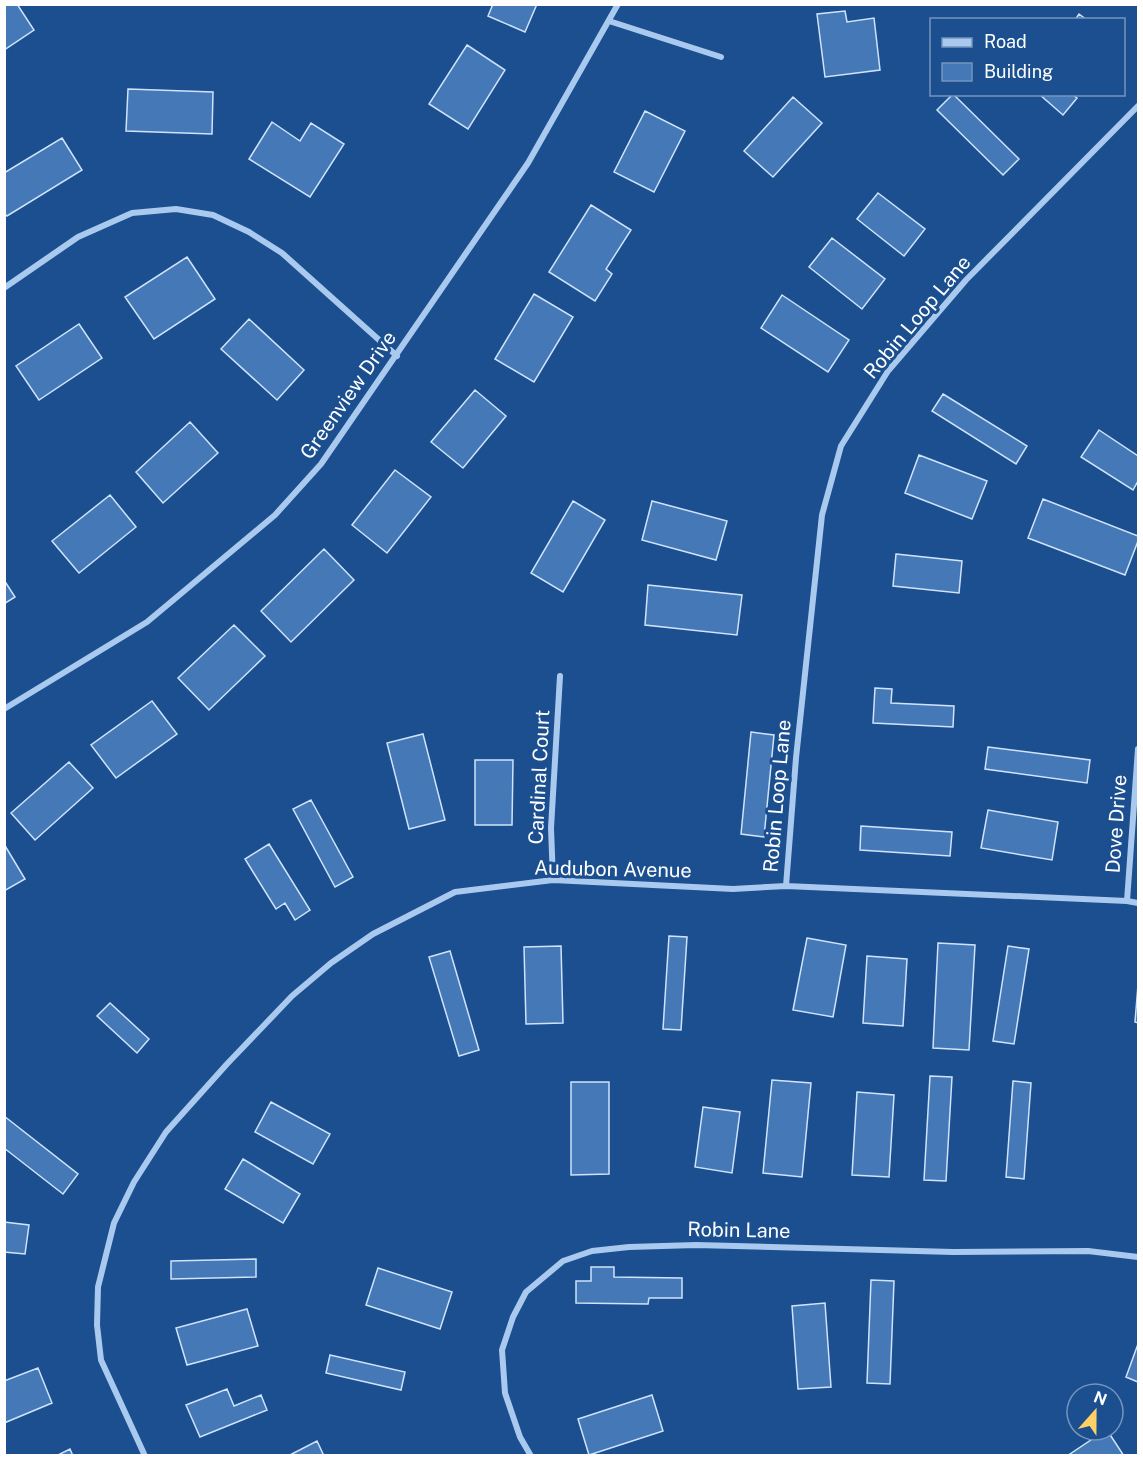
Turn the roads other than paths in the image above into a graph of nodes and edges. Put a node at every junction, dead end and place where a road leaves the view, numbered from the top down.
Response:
1 (618, 4) edge
2 (609, 21) junction
3 (721, 57) dead end
4 (1138, 106) edge
5 (4, 288) edge
6 (396, 356) junction
7 (560, 676) dead end
8 (4, 709) edge
9 (1138, 749) edge
10 (553, 880) junction
11 (786, 886) junction
12 (1127, 901) junction
13 (1138, 903) edge
14 (1138, 1257) edge
15 (145, 1455) edge
16 (531, 1455) edge

1 - 2 street, Greenview Drive
2 - 3 street
2 - 6 street, Greenview Drive
4 - 11 street, Robin Loop Lane
5 - 6 street
6 - 8 street, Greenview Drive
7 - 10 street, Cardinal Court
9 - 12 street, Dove Drive
10 - 11 street, Audubon Avenue
10 - 15 street, Audubon Avenue
11 - 12 street, Audubon Avenue
12 - 13 street, Audubon Avenue
14 - 16 street, Robin Lane

